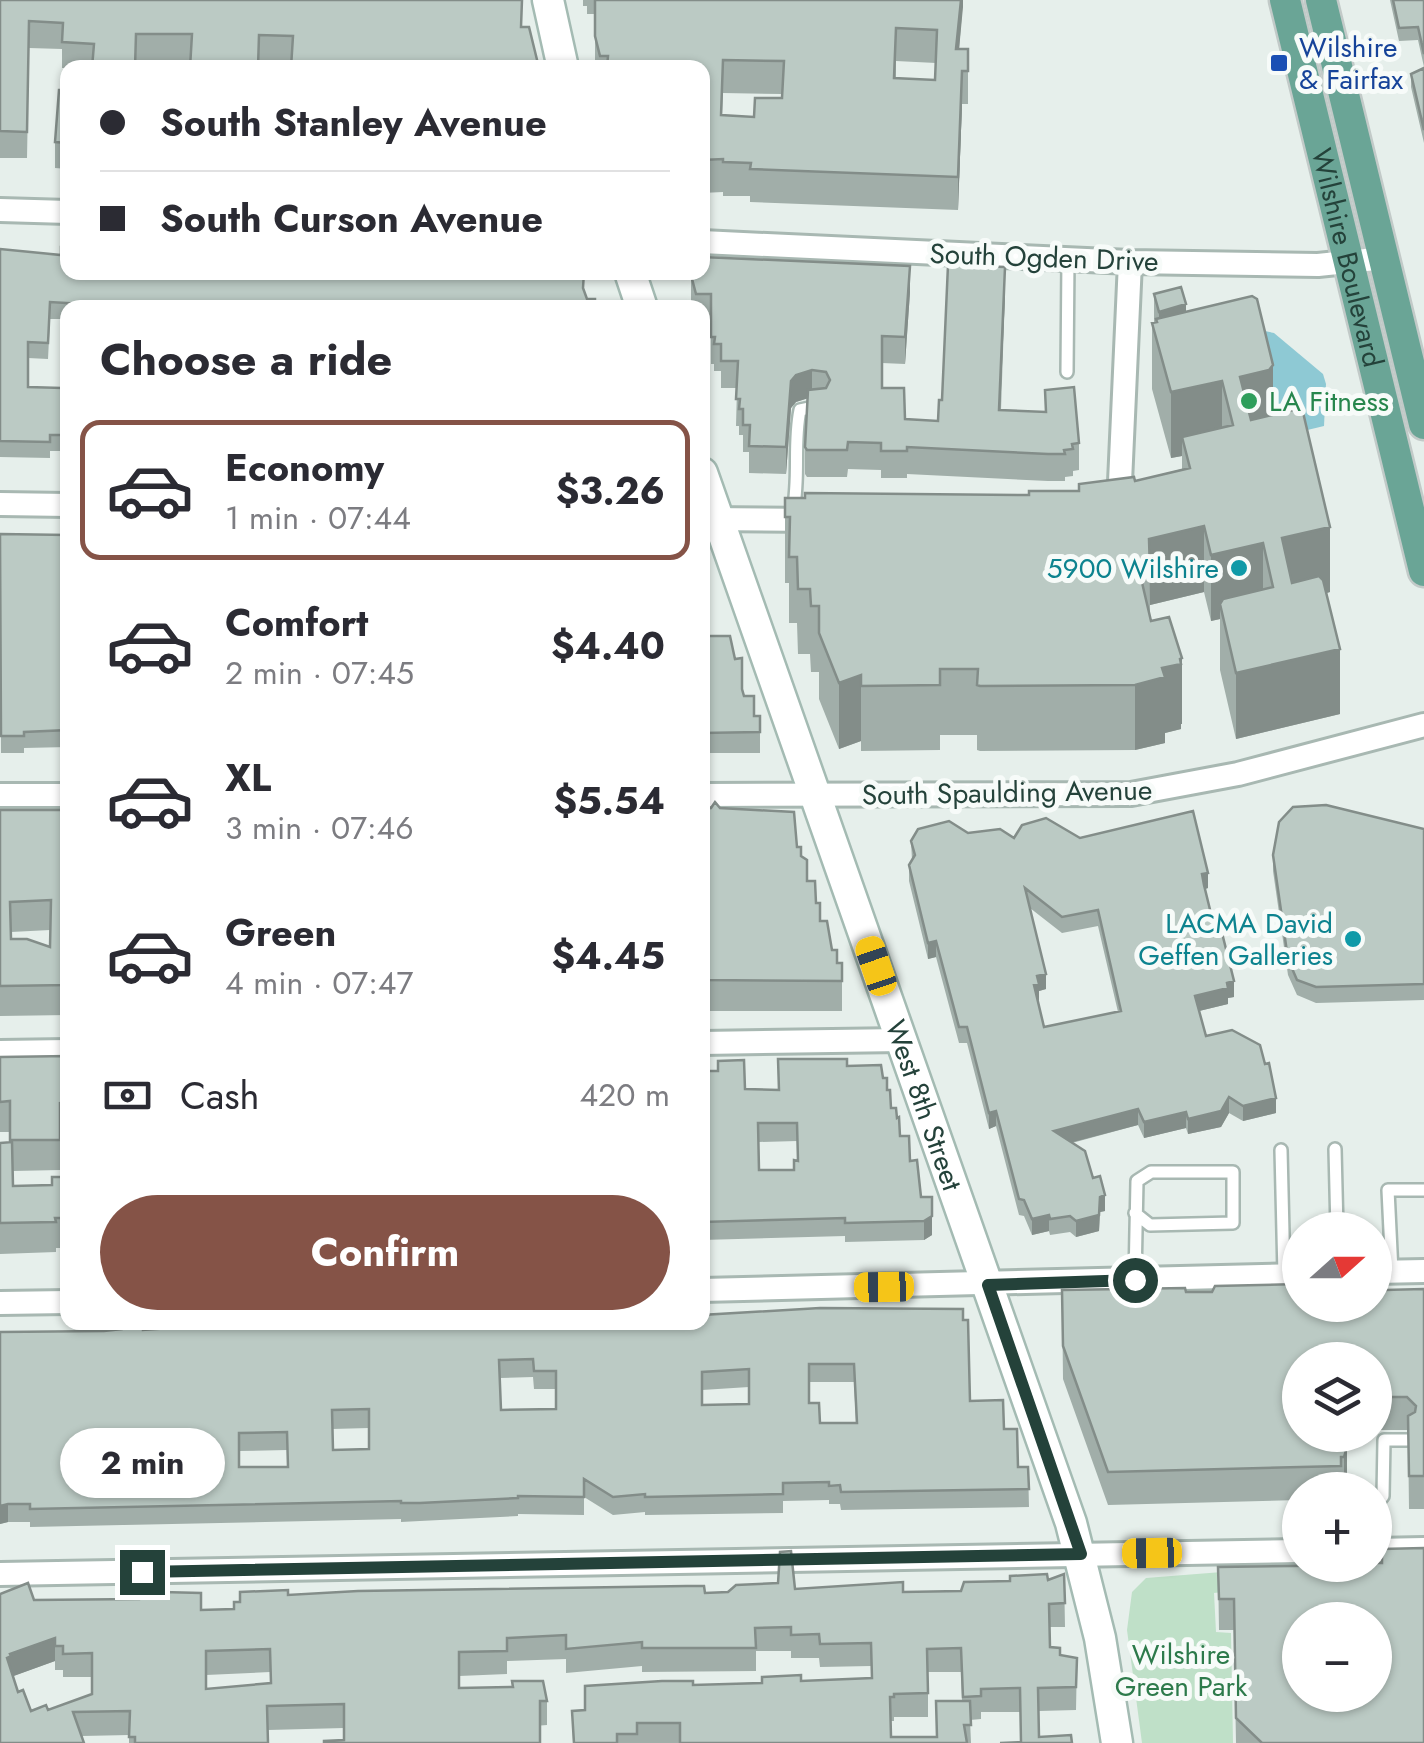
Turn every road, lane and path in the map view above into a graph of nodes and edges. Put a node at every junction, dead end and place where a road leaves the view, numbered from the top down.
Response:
1 (548, 0) edge
2 (1286, 0) edge
3 (1321, 0) edge
4 (560, 60) edge
5 (0, 210) edge
6 (60, 212) edge
7 (710, 242) edge
8 (1384, 258) junction
9 (1068, 259) junction
10 (1130, 262) junction
11 (1351, 262) junction
12 (1067, 372) dead end
13 (821, 406) edge
14 (1424, 424) edge
15 (0, 504) edge
16 (60, 505) edge
17 (711, 519) edge
18 (791, 520) junction
19 (830, 520) edge
20 (1093, 520) edge
21 (1424, 571) edge
22 (1424, 725) edge
23 (0, 795) edge
24 (60, 795) edge
25 (710, 795) edge
26 (817, 795) junction
27 (902, 1040) junction
28 (710, 1043) edge
29 (60, 1051) edge
30 (0, 1052) edge
31 (1336, 1149) dead end
32 (1281, 1150) dead end
33 (1424, 1190) edge
34 (1286, 1212) edge
35 (1337, 1212) edge
36 (1387, 1212) edge
37 (1135, 1213) junction
38 (1424, 1271) edge
39 (1392, 1272) edge
40 (1282, 1275) edge
41 (1135, 1280) junction
42 (988, 1285) junction
43 (710, 1290) edge
44 (60, 1302) edge
45 (0, 1303) edge
46 (1407, 1440) edge
47 (1383, 1472) edge
48 (1424, 1549) edge
49 (1392, 1550) edge
50 (1282, 1551) edge
51 (1081, 1554) junction
52 (0, 1574) edge
53 (1117, 1743) edge

1 - 4 street
2 - 11 main road, Wilshire Boulevard
3 - 8 main road, Wilshire Boulevard
5 - 6 street
7 - 9 street, South Ogden Drive
8 - 11 street, South Ogden Drive
8 - 14 main road, Wilshire Boulevard
9 - 10 street, South Ogden Drive
9 - 12 lane
10 - 11 street, South Ogden Drive
10 - 20 street
11 - 21 main road, Wilshire Boulevard
13 - 18 lane
15 - 16 street
17 - 18 street
17 - 26 street, West 8th Street
18 - 19 street
22 - 26 street, South Spaulding Avenue
23 - 24 street
25 - 26 street, South Spaulding Avenue
26 - 27 street, West 8th Street
27 - 28 street
27 - 42 street, West 8th Street
29 - 30 street
31 - 35 lane
32 - 34 lane
33 - 36 lane
37 - 37 lane
37 - 41 lane
38 - 39 street
40 - 41 street
41 - 42 street
42 - 43 street
42 - 51 street, West 8th Street
44 - 45 street
46 - 47 lane
48 - 49 street
50 - 51 street
51 - 52 street
51 - 53 street, West 8th Street

